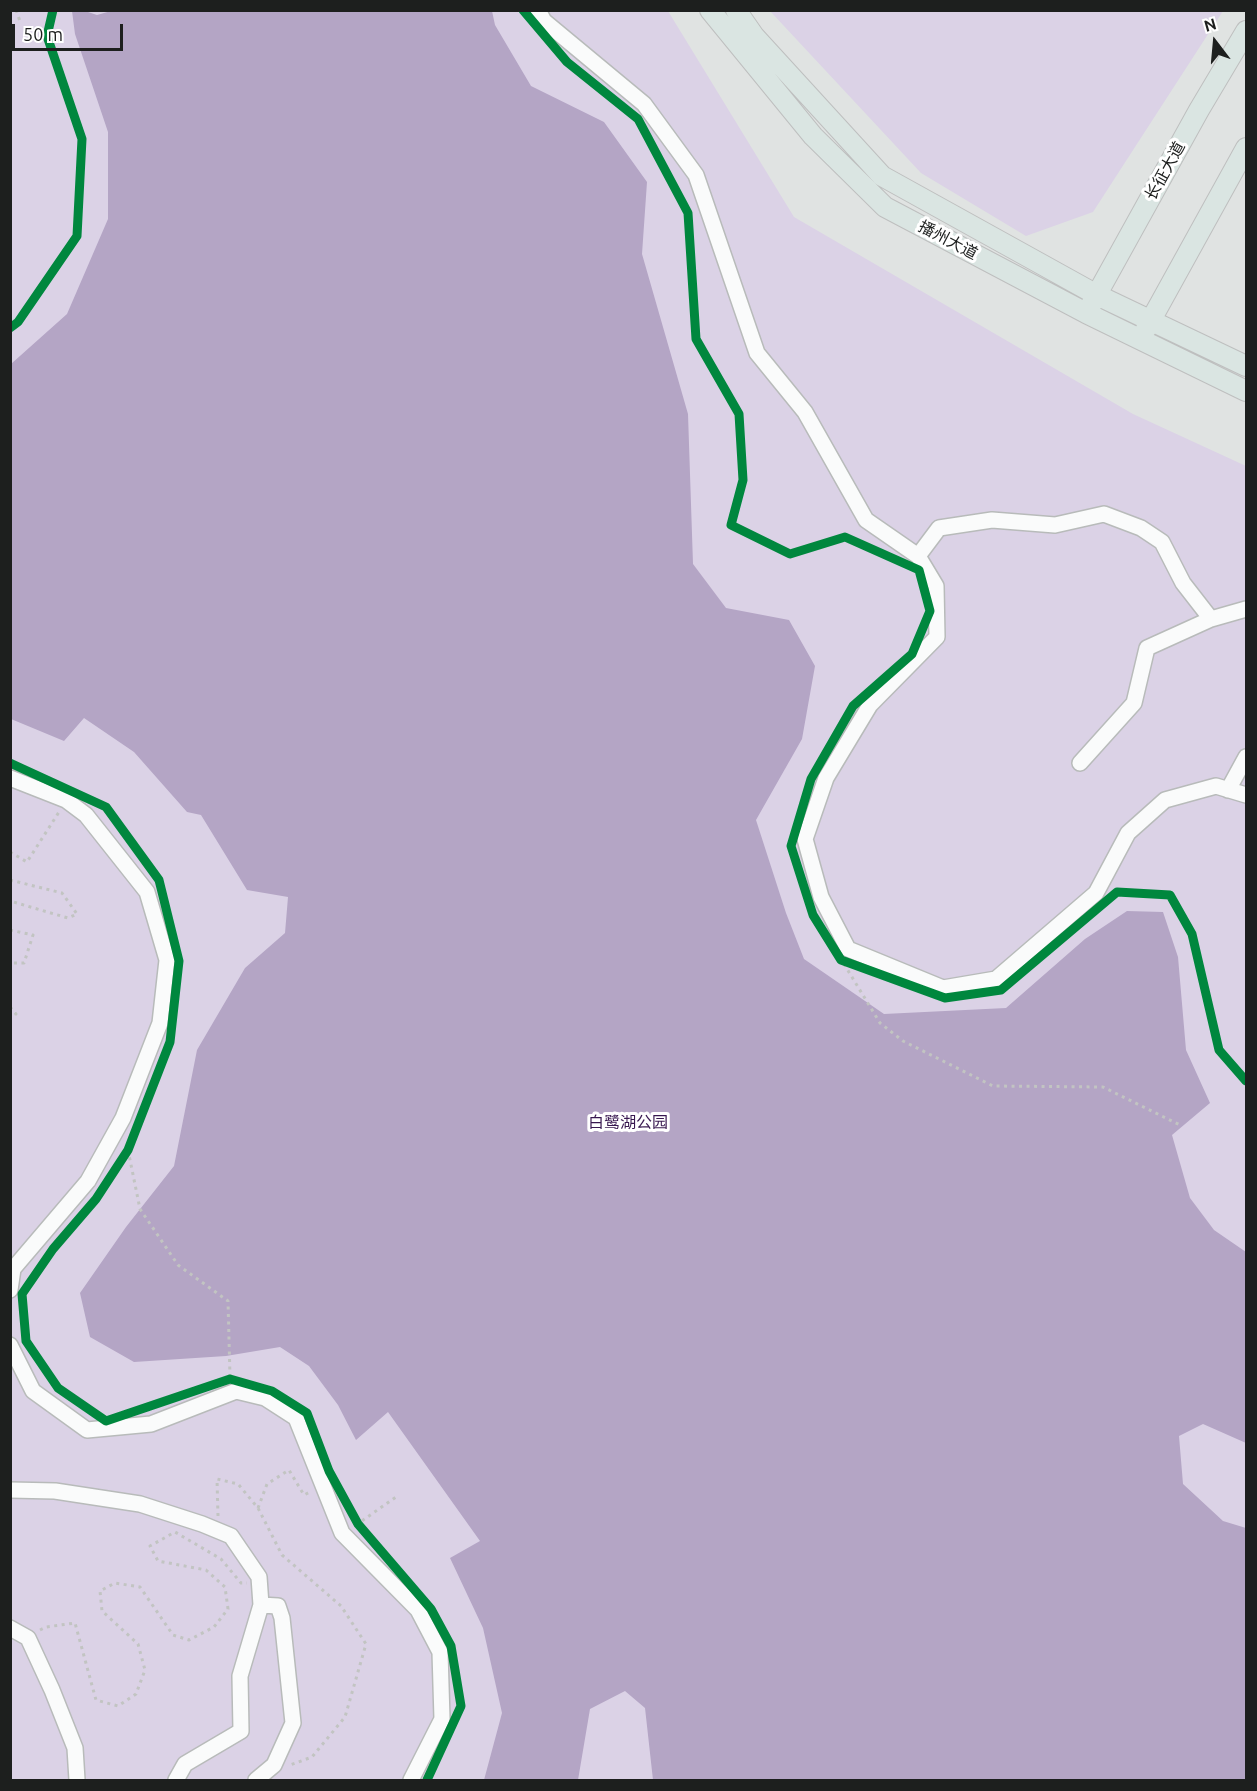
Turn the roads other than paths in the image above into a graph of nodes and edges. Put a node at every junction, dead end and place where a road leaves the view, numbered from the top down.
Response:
1 (538, 10) edge
2 (710, 10) edge
3 (736, 10) edge
4 (1246, 31) edge
5 (1246, 148) edge
6 (1097, 295) junction
7 (1086, 313) junction
8 (1150, 319) junction
9 (1142, 340) junction
10 (1246, 366) edge
11 (1246, 391) edge
12 (918, 556) junction
13 (1246, 609) edge
14 (1211, 619) junction
15 (1246, 757) edge
16 (1080, 764) dead end
17 (10, 778) edge
18 (1227, 790) junction
19 (1246, 795) edge
20 (10, 1290) edge
21 (10, 1345) edge
22 (10, 1490) edge
23 (261, 1605) junction
24 (10, 1628) edge
25 (77, 1780) edge
26 (176, 1780) edge
27 (256, 1780) edge
28 (411, 1780) edge

1 - 12 lane
2 - 7 main road, 播州大道
3 - 6 main road, 播州大道
4 - 6 main road, 长征大道
5 - 8 main road
6 - 7 main road, 长征大道
6 - 8 main road, 播州大道
7 - 9 main road, 播州大道
8 - 9 main road
8 - 10 main road, 播州大道
9 - 11 main road, 播州大道
12 - 14 lane
12 - 18 lane
13 - 14 lane
14 - 16 lane
15 - 18 lane
17 - 20 lane
18 - 19 lane
21 - 28 lane
22 - 23 lane
23 - 26 lane
23 - 27 lane
24 - 25 lane

